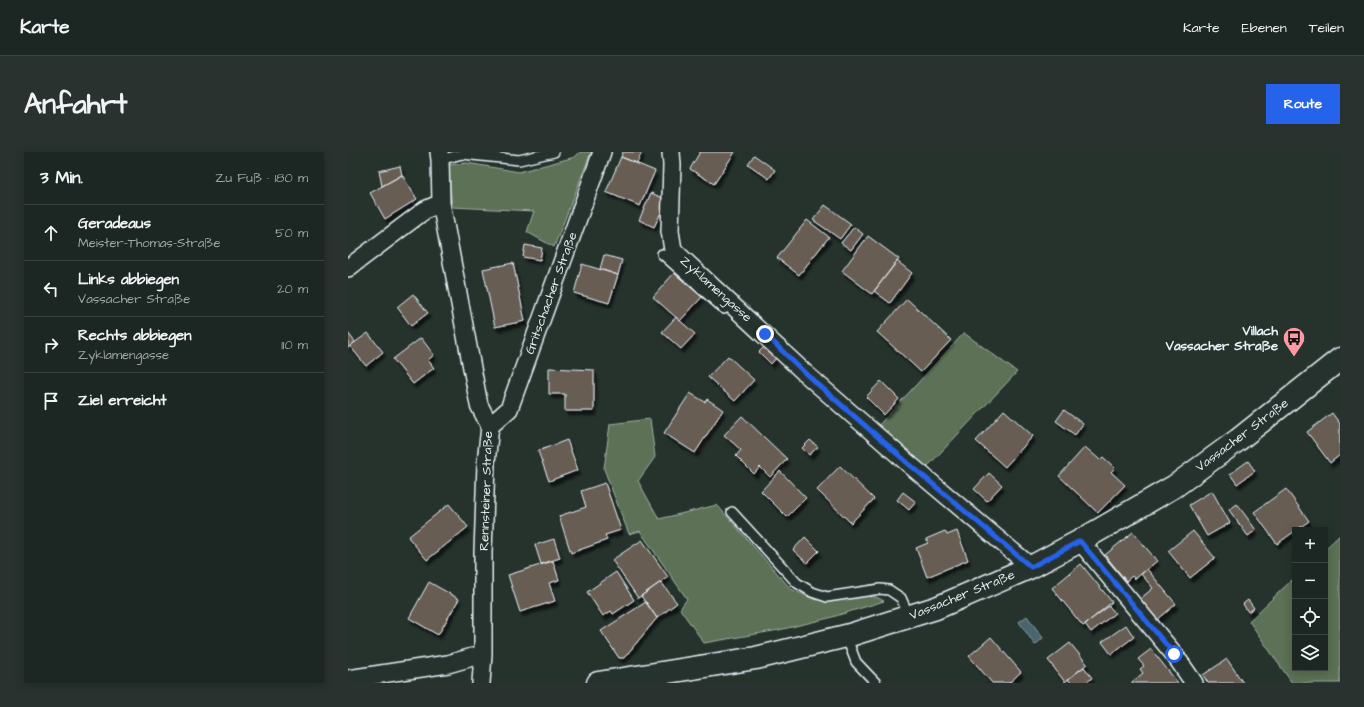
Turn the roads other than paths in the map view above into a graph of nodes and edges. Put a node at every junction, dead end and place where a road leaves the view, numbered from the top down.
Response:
1 (554, 152) edge
2 (602, 152) edge
3 (671, 152) edge
4 (440, 156) edge
5 (441, 203) junction
6 (662, 254) dead end
7 (348, 268) edge
8 (765, 334) junction
9 (1340, 358) edge
10 (490, 426) junction
11 (732, 512) dead end
12 (1080, 541) junction
13 (1031, 567) junction
14 (909, 616) junction
15 (846, 636) junction
16 (483, 654) junction
17 (348, 679) edge
18 (482, 683) edge
19 (598, 683) edge
20 (876, 683) edge
21 (1194, 683) edge

1 - 4 lane, Rennsteiner Straße
2 - 10 street, Gritschacher Straße
3 - 8 street, Zyklamengasse
4 - 5 street, Rennsteiner Straße
5 - 7 street
5 - 10 street, Rennsteiner Straße
6 - 8 lane
8 - 13 street, Zyklamengasse
9 - 12 main road, Vassacher Straße
10 - 16 street, Rennsteiner Straße
11 - 14 lane
12 - 13 main road, Vassacher Straße
12 - 21 street
13 - 14 main road, Vassacher Straße
14 - 15 main road, Vassacher Straße
15 - 19 main road, Vassacher Straße
15 - 20 lane
16 - 17 street
16 - 18 street, Rennsteiner Straße

